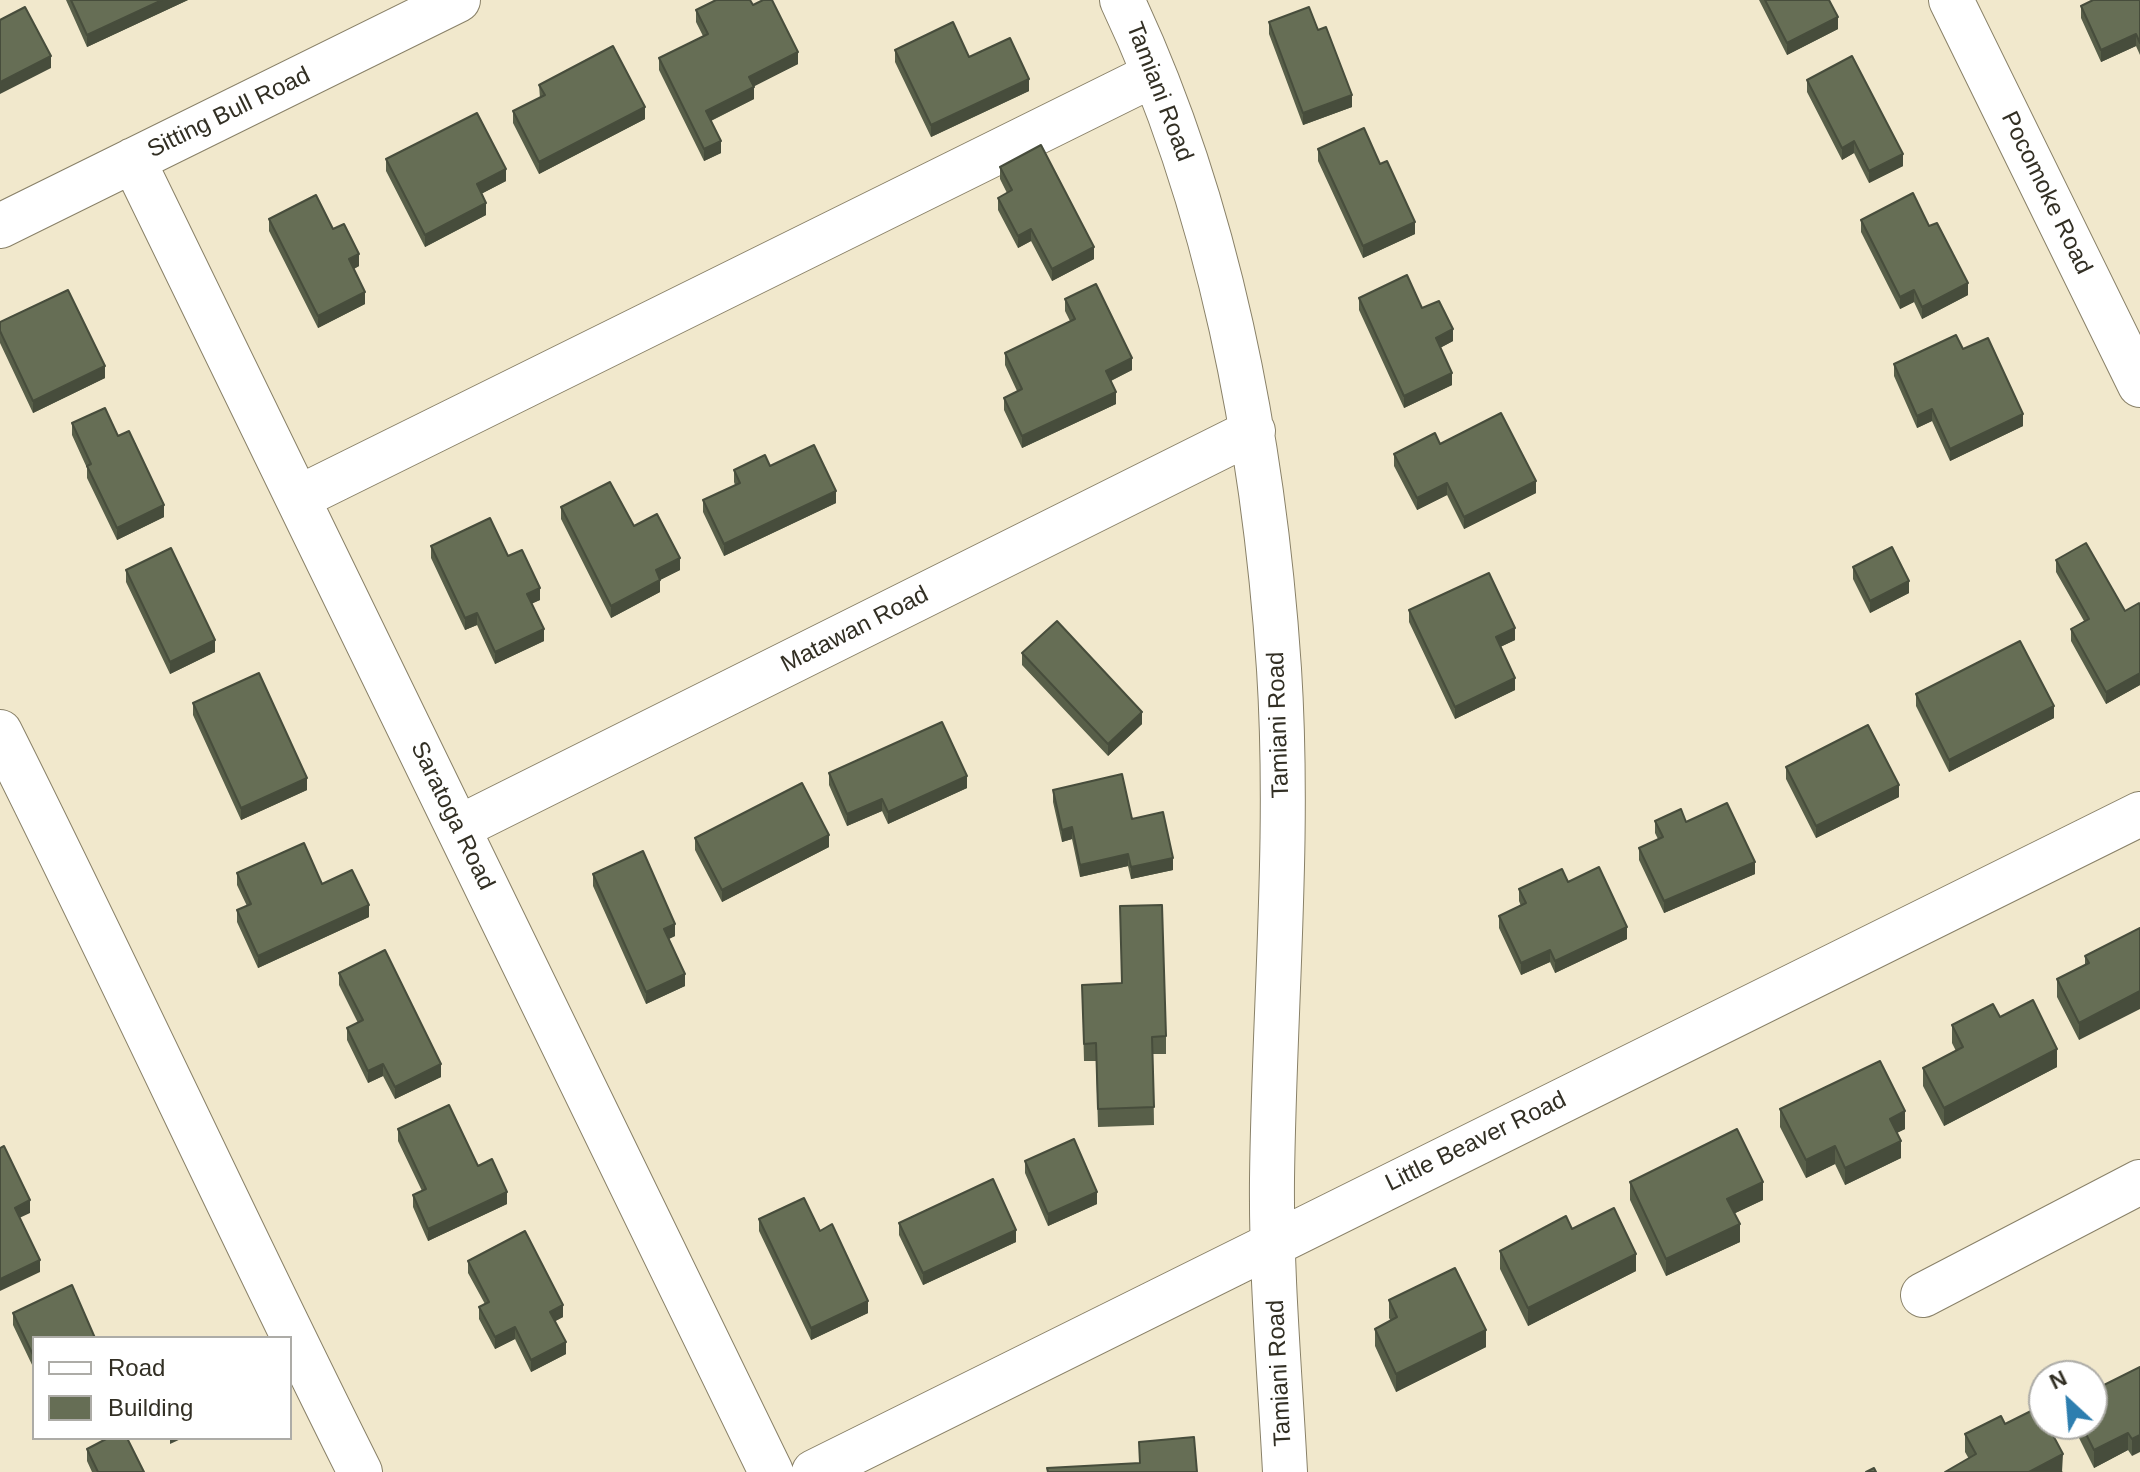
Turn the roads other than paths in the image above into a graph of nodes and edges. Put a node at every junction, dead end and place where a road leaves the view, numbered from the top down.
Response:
1 (458, 0) edge
2 (1122, 0) edge
3 (1951, 0) edge
4 (1153, 75) junction
5 (133, 160) junction
6 (0, 226) edge
7 (2140, 385) edge
8 (1253, 431) junction
9 (298, 498) junction
10 (0, 732) edge
11 (2140, 814) edge
12 (458, 828) junction
13 (2140, 1182) edge
14 (1274, 1241) junction
15 (1923, 1295) dead end
16 (360, 1472) edge
17 (771, 1472) edge
18 (814, 1472) edge
19 (1285, 1472) edge

1 - 5 street, Sitting Bull Road
2 - 4 street, Tamiani Road
3 - 7 street, Pocomoke Road
4 - 8 street, Tamiani Road
4 - 9 street
5 - 6 street, Sitting Bull Road
5 - 9 street, Saratoga Road
8 - 12 street, Matawan Road
8 - 14 street, Tamiani Road
9 - 12 street, Saratoga Road
10 - 16 street
11 - 14 street, Little Beaver Road
12 - 17 street, Saratoga Road
13 - 15 street
14 - 18 street, Little Beaver Road
14 - 19 street, Tamiani Road

